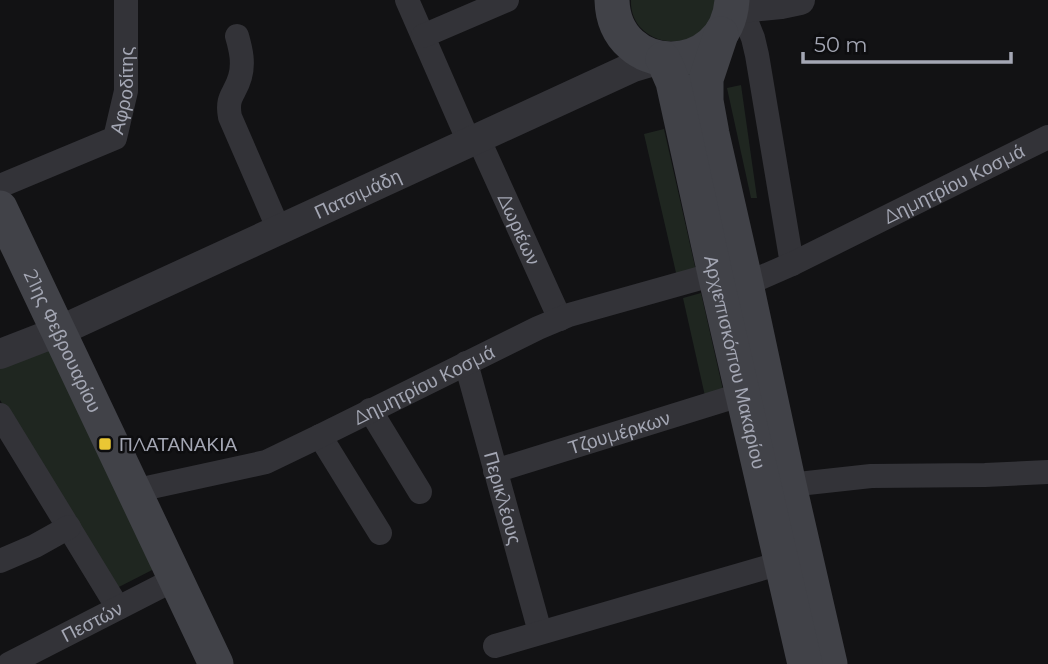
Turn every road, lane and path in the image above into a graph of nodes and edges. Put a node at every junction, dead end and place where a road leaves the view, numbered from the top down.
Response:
1 (126, 0) edge
2 (407, 0) edge
3 (507, 0) edge
4 (612, 0) edge
5 (800, 0) edge
6 (731, 13) edge
7 (237, 36) dead end
8 (423, 36) junction
9 (661, 59) junction
10 (473, 140) junction
11 (1047, 142) edge
12 (0, 186) edge
13 (0, 208) edge
14 (279, 230) junction
15 (792, 264) junction
16 (730, 279) junction
17 (560, 318) junction
18 (57, 332) junction
19 (0, 354) edge
20 (466, 363) junction
21 (743, 394) junction
22 (370, 410) junction
23 (0, 415) edge
24 (320, 436) junction
25 (495, 471) junction
26 (1048, 472) edge
27 (789, 485) junction
28 (134, 492) junction
29 (420, 492) dead end
30 (69, 527) junction
31 (380, 533) dead end
32 (0, 561) edge
33 (781, 563) junction
34 (175, 579) junction
35 (118, 608) junction
36 (540, 632) junction
37 (495, 646) dead end
38 (9, 664) edge
39 (216, 664) edge
40 (805, 664) edge
41 (830, 664) edge

1 - 12 street, Αφροδίτης
2 - 8 street, Δωριέων
3 - 8 street
4 - 9 main road
5 - 6 street
6 - 9 main road
6 - 15 street
6 - 16 main road
7 - 14 street
8 - 10 street, Δωριέων
9 - 10 street, Πατσιμάδη
9 - 16 main road, Αρχιεπισκόπου Μακαρίου
10 - 14 street, Πατσιμάδη
10 - 17 street, Δωριέων
11 - 15 street, Δημητρίου Κοσμά
13 - 18 main road, 21ης Φεβρουαρίου
14 - 18 street, Πατσιμάδη
15 - 16 street, Δημητρίου Κοσμά
16 - 17 street, Δημητρίου Κοσμά
16 - 21 main road, Αρχιεπισκόπου Μακαρίου
16 - 27 main road
17 - 20 street, Δημητρίου Κοσμά
18 - 19 street, Πατσιμάδη
18 - 28 main road, 21ης Φεβρουαρίου
20 - 22 street, Δημητρίου Κοσμά
20 - 25 street, Περικλέους
21 - 25 street, Τζουμέρκων
21 - 33 main road, Αρχιεπισκόπου Μακαρίου
22 - 24 street, Δημητρίου Κοσμά
22 - 29 street
23 - 30 street
24 - 28 street, Δημητρίου Κοσμά
24 - 31 street
25 - 36 street, Περικλέους
26 - 27 street
27 - 41 main road
28 - 34 main road, 21ης Φεβρουαρίου
30 - 32 street
30 - 35 street
33 - 36 street
33 - 40 main road, Αρχιεπισκόπου Μακαρίου
34 - 35 street, Πεστών
34 - 39 main road, 21ης Φεβρουαρίου
35 - 38 street, Πεστών
36 - 37 street

